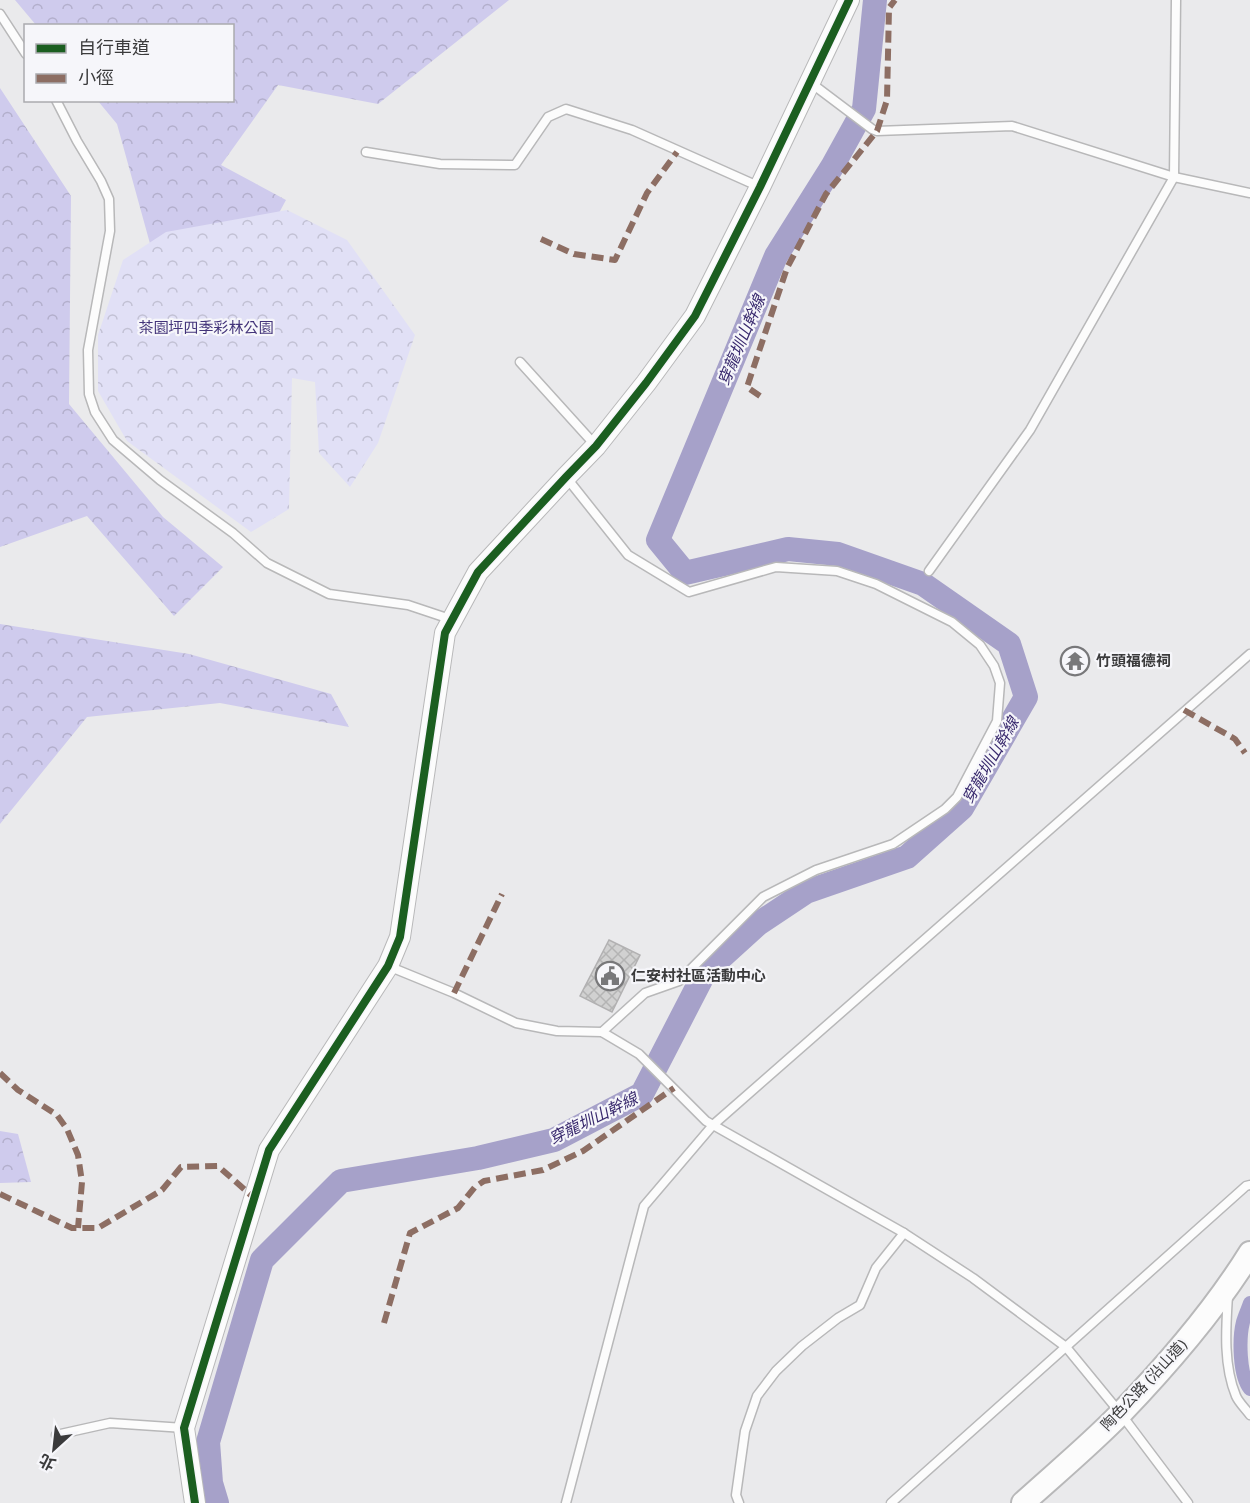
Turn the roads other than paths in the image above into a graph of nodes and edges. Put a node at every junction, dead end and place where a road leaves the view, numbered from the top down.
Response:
1 (849, 0) edge
2 (1176, 0) edge
3 (0, 14) edge
4 (24, 51) edge
5 (810, 82) junction
6 (57, 102) edge
7 (366, 152) dead end
8 (1174, 177) junction
9 (760, 187) junction
10 (1250, 193) edge
11 (520, 362) dead end
12 (596, 446) junction
13 (566, 477) junction
14 (929, 571) dead end
15 (453, 620) junction
16 (1249, 655) edge
17 (388, 966) junction
18 (602, 1032) junction
19 (713, 1125) junction
20 (1250, 1185) edge
21 (904, 1233) junction
22 (1250, 1253) edge
23 (1228, 1288) junction
24 (1066, 1347) junction
25 (1121, 1414) junction
26 (1250, 1415) edge
27 (184, 1428) junction
28 (56, 1436) dead end
29 (195, 1503) edge
30 (566, 1503) edge
31 (739, 1503) edge
32 (891, 1503) edge
33 (1023, 1503) edge
34 (1188, 1503) edge

1 - 5 street
2 - 8 lane
3 - 4 lane
5 - 8 lane
5 - 9 street
6 - 15 lane
7 - 9 lane
8 - 10 lane
8 - 14 lane
9 - 12 street
11 - 12 lane
12 - 13 street
13 - 15 street
13 - 18 lane
15 - 17 street
16 - 19 lane
17 - 18 lane
17 - 27 street
18 - 19 lane
19 - 21 lane
19 - 30 lane
20 - 24 lane
21 - 24 lane
21 - 31 lane
22 - 23 main road, 陶色公路 (沿山道)
23 - 25 main road, 陶色公路 (沿山道)
23 - 26 lane
24 - 25 lane
24 - 32 lane
25 - 33 main road, 陶色公路 (沿山道)
25 - 34 lane
27 - 28 lane
27 - 29 street

